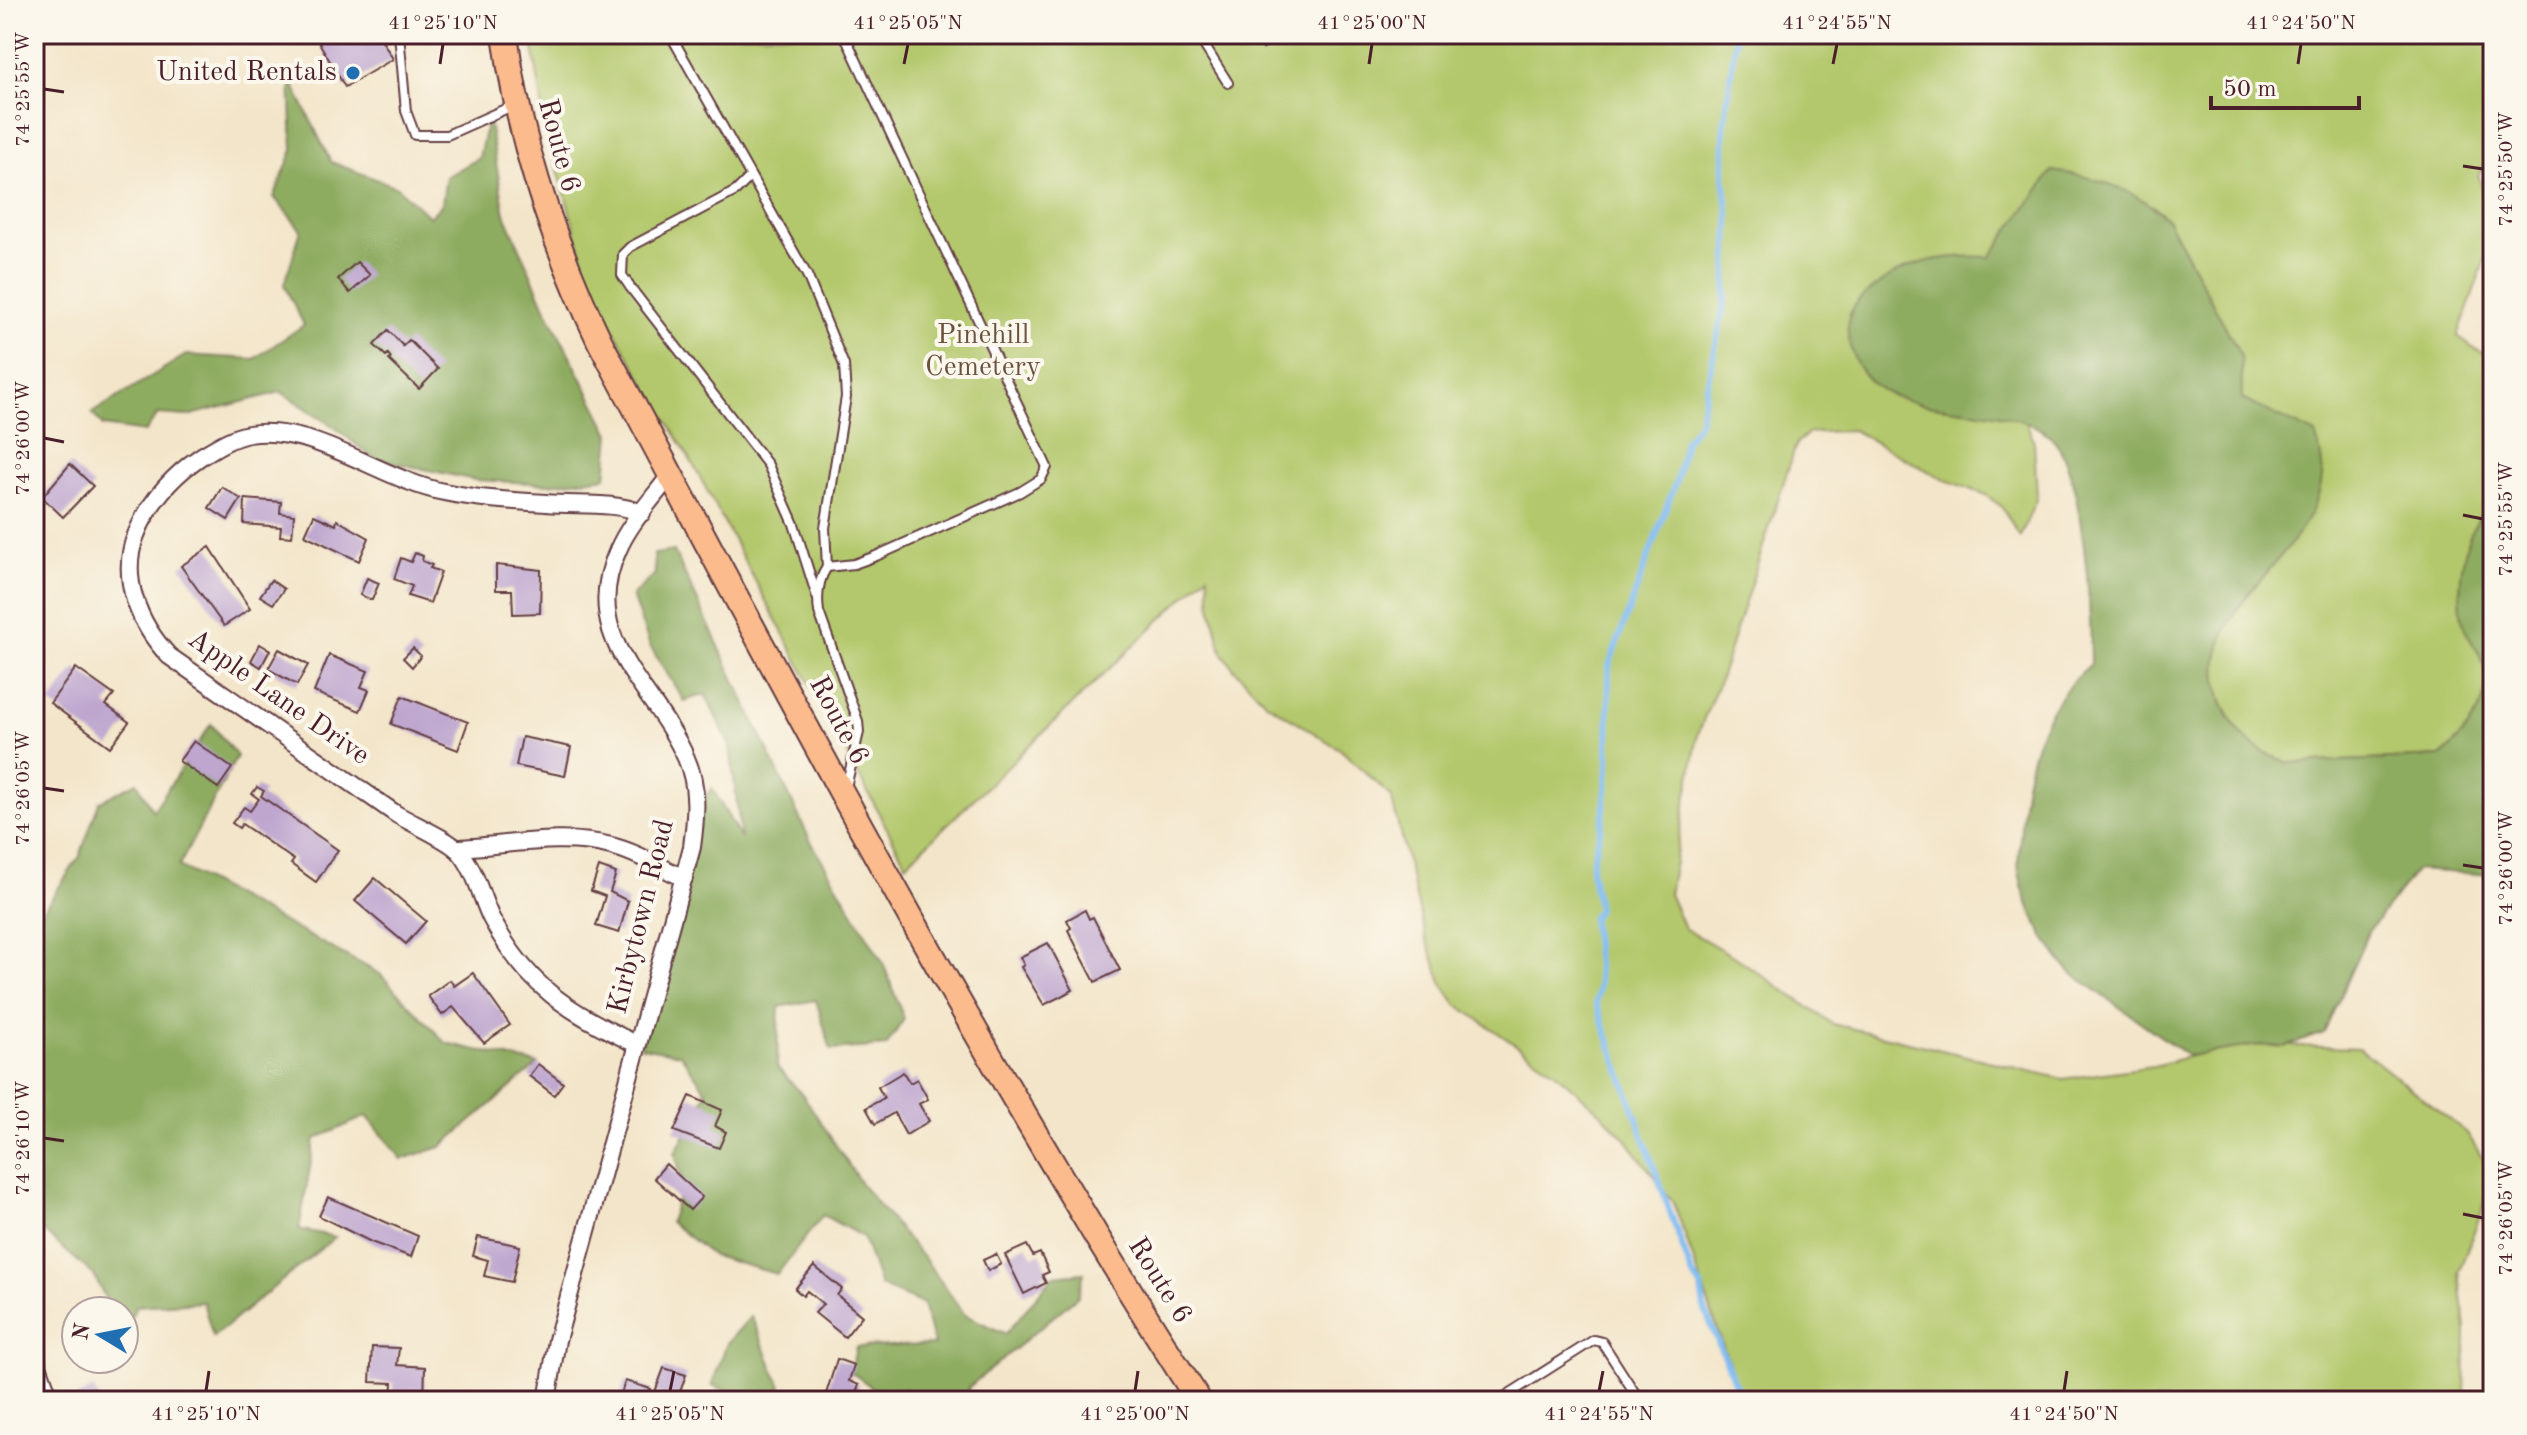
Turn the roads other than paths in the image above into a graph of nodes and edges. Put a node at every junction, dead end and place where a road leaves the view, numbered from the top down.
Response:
1 (399, 34) edge
2 (505, 34) edge
3 (670, 34) edge
4 (844, 34) edge
5 (1197, 34) edge
6 (1228, 83) dead end
7 (515, 104) junction
8 (750, 177) junction
9 (670, 475) junction
10 (642, 513) junction
11 (827, 567) junction
12 (817, 598) junction
13 (843, 795) junction
14 (456, 848) junction
15 (684, 878) junction
16 (636, 1044) junction
17 (34, 1342) edge
18 (55, 1401) edge
19 (547, 1401) edge
20 (1199, 1401) edge
21 (1498, 1401) edge
22 (1640, 1401) edge

1 - 7 lane
2 - 7 main road, Route 6
3 - 8 lane
4 - 11 lane
5 - 6 lane
7 - 9 main road, Route 6
8 - 11 lane
8 - 12 lane
9 - 10 street, Kirbytown Road
9 - 13 main road, Route 6
10 - 14 street, Apple Lane Drive
10 - 15 street, Kirbytown Road
11 - 12 lane
12 - 13 lane
13 - 20 main road, Route 6
14 - 15 street
14 - 16 street
15 - 16 street, Kirbytown Road
16 - 19 street, Kirbytown Road
17 - 18 lane
21 - 22 lane

